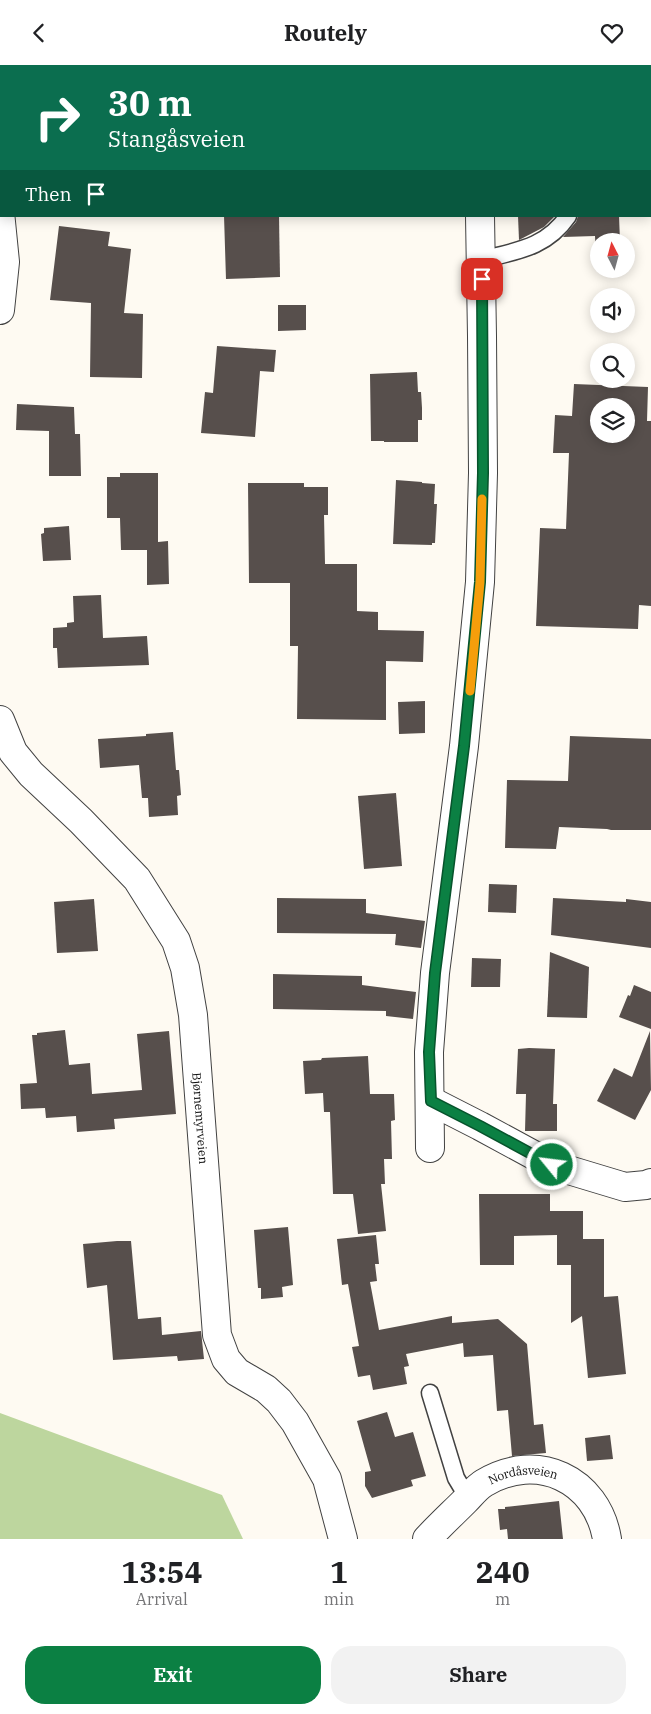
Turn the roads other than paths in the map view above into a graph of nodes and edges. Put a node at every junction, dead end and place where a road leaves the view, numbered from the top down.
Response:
1 (1, 217) edge
2 (480, 217) edge
3 (567, 217) edge
4 (481, 260) junction
5 (0, 310) edge
6 (0, 720) edge
7 (431, 1101) junction
8 (430, 1148) dead end
9 (651, 1183) edge
10 (430, 1393) dead end
11 (468, 1498) junction
12 (343, 1539) edge
13 (427, 1539) edge
14 (607, 1539) edge

1 - 5 street
2 - 4 street
3 - 4 lane
4 - 7 street
6 - 12 street, Bjørnemyrveien
7 - 8 street
7 - 9 street
10 - 11 lane
11 - 13 street, Nordåsveien
11 - 14 street, Nordåsveien

